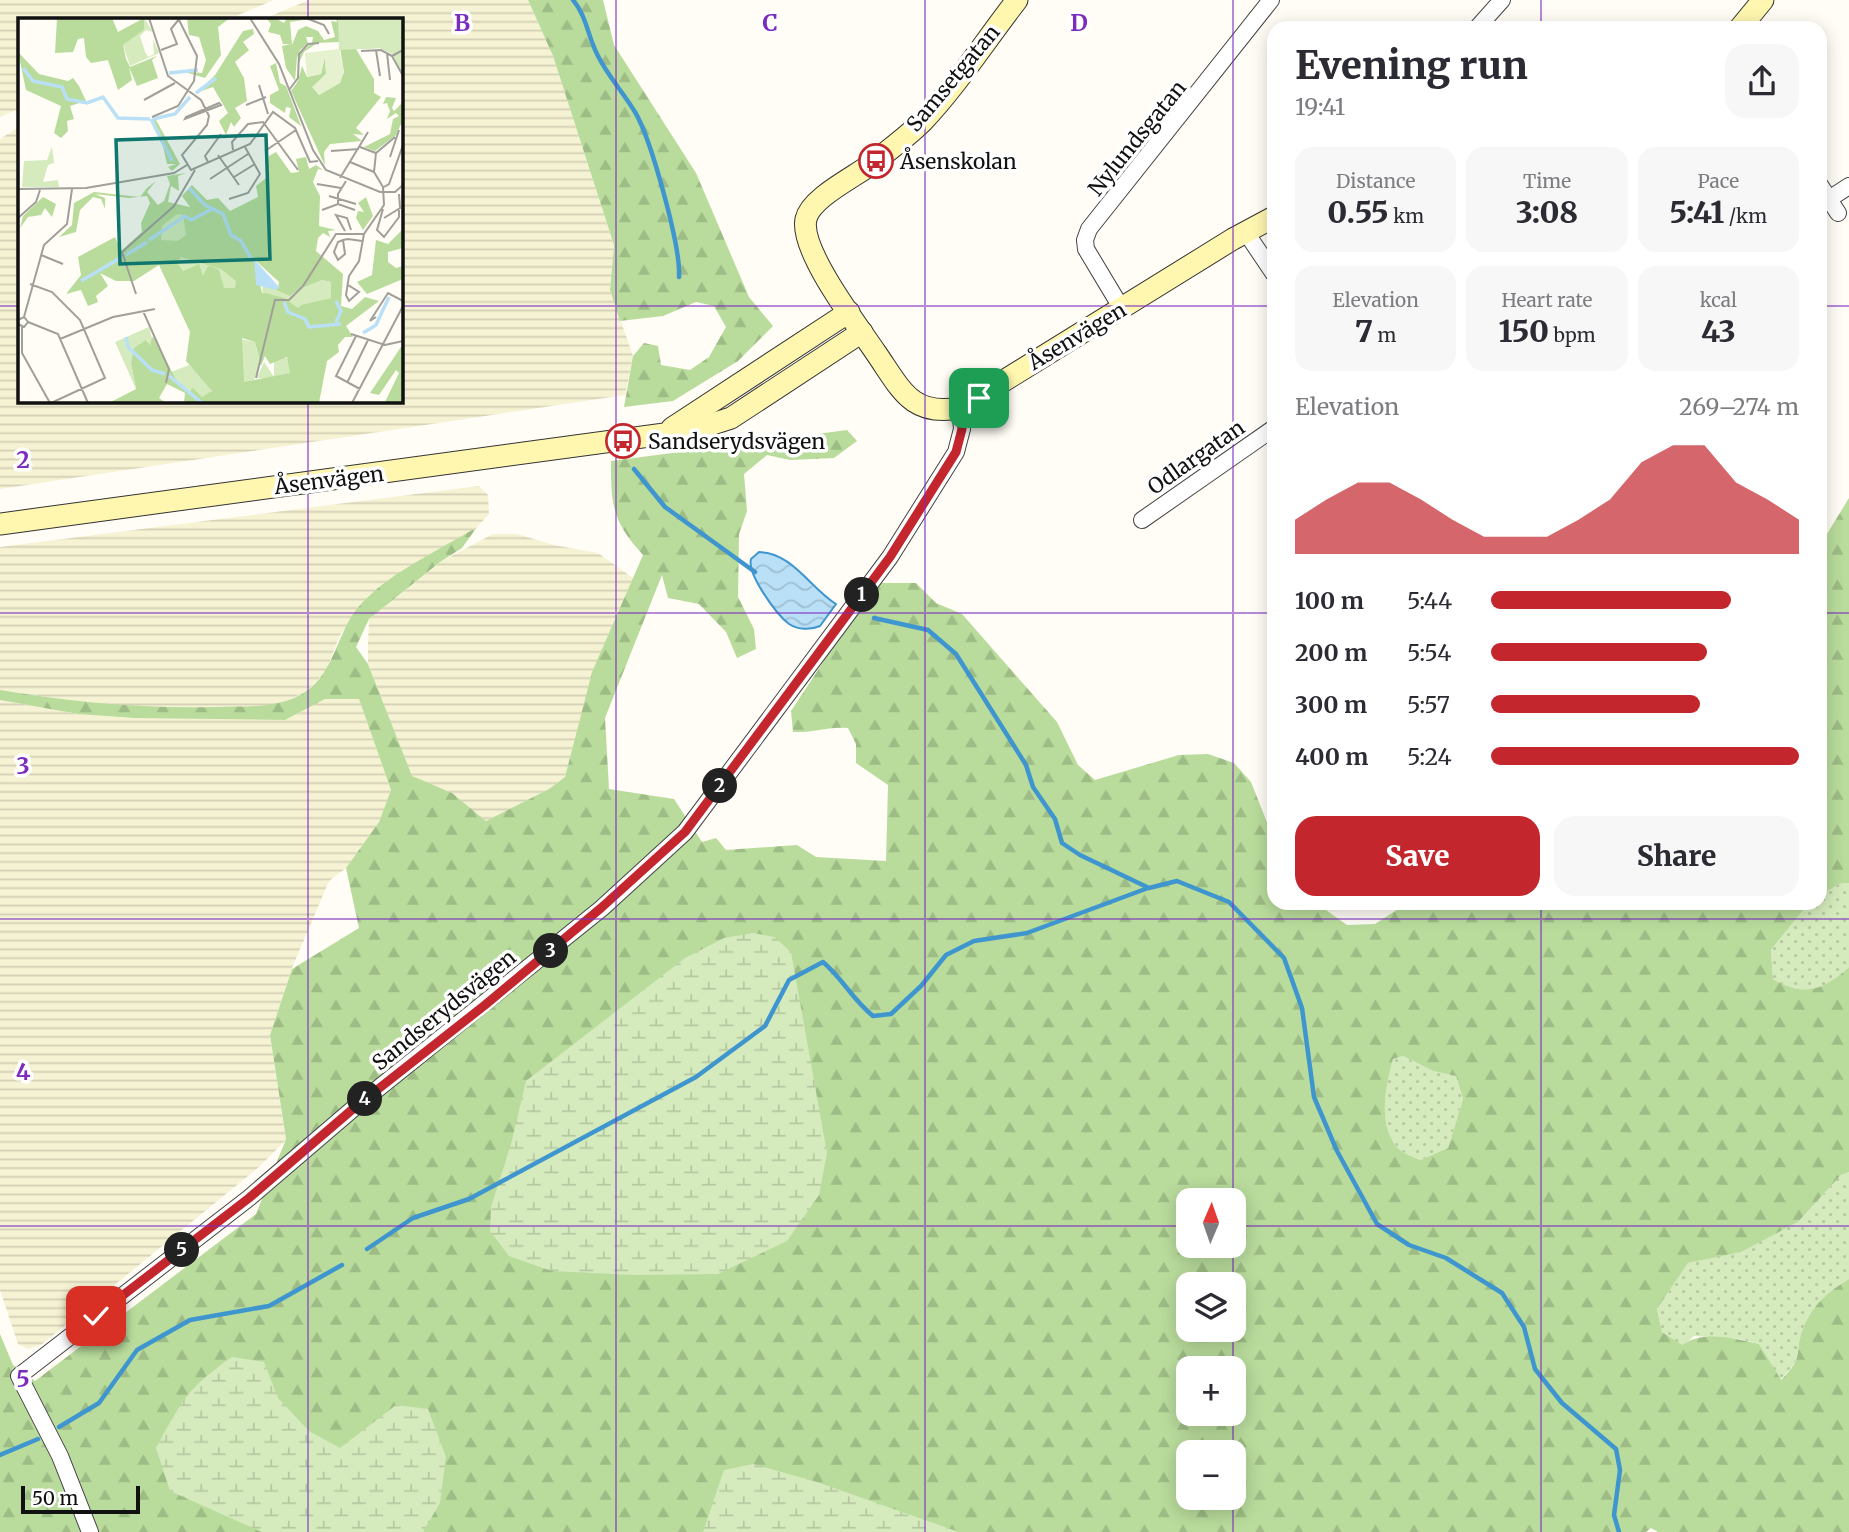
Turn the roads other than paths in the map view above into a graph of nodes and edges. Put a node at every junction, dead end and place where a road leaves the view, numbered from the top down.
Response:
1 (1017, 0) edge
2 (1271, 0) edge
3 (1502, 0) edge
4 (1763, 0) edge
5 (1483, 21) edge
6 (1746, 21) edge
7 (1849, 186) edge
8 (1827, 192) edge
9 (1827, 195) edge
10 (1838, 213) dead end
11 (1267, 220) edge
12 (1245, 231) junction
13 (1267, 264) edge
14 (1122, 309) junction
15 (849, 312) junction
16 (862, 332) junction
17 (960, 408) junction
18 (1267, 433) edge
19 (658, 435) junction
20 (1142, 520) dead end
21 (0, 524) edge
22 (90, 1532) edge

1 - 15 street, Samsetgatan
2 - 14 street, Nylundsgatan
3 - 5 street
4 - 6 street
7 - 8 street
9 - 10 street
11 - 12 street, Åsenvägen
12 - 13 street
12 - 14 street, Åsenvägen
14 - 17 street, Åsenvägen
15 - 16 street
15 - 19 street, Åsenvägen
16 - 17 street
16 - 19 street, Åsenvägen
17 - 22 street, Sandserydsvägen
18 - 20 street, Odlargatan
19 - 21 street, Åsenvägen

